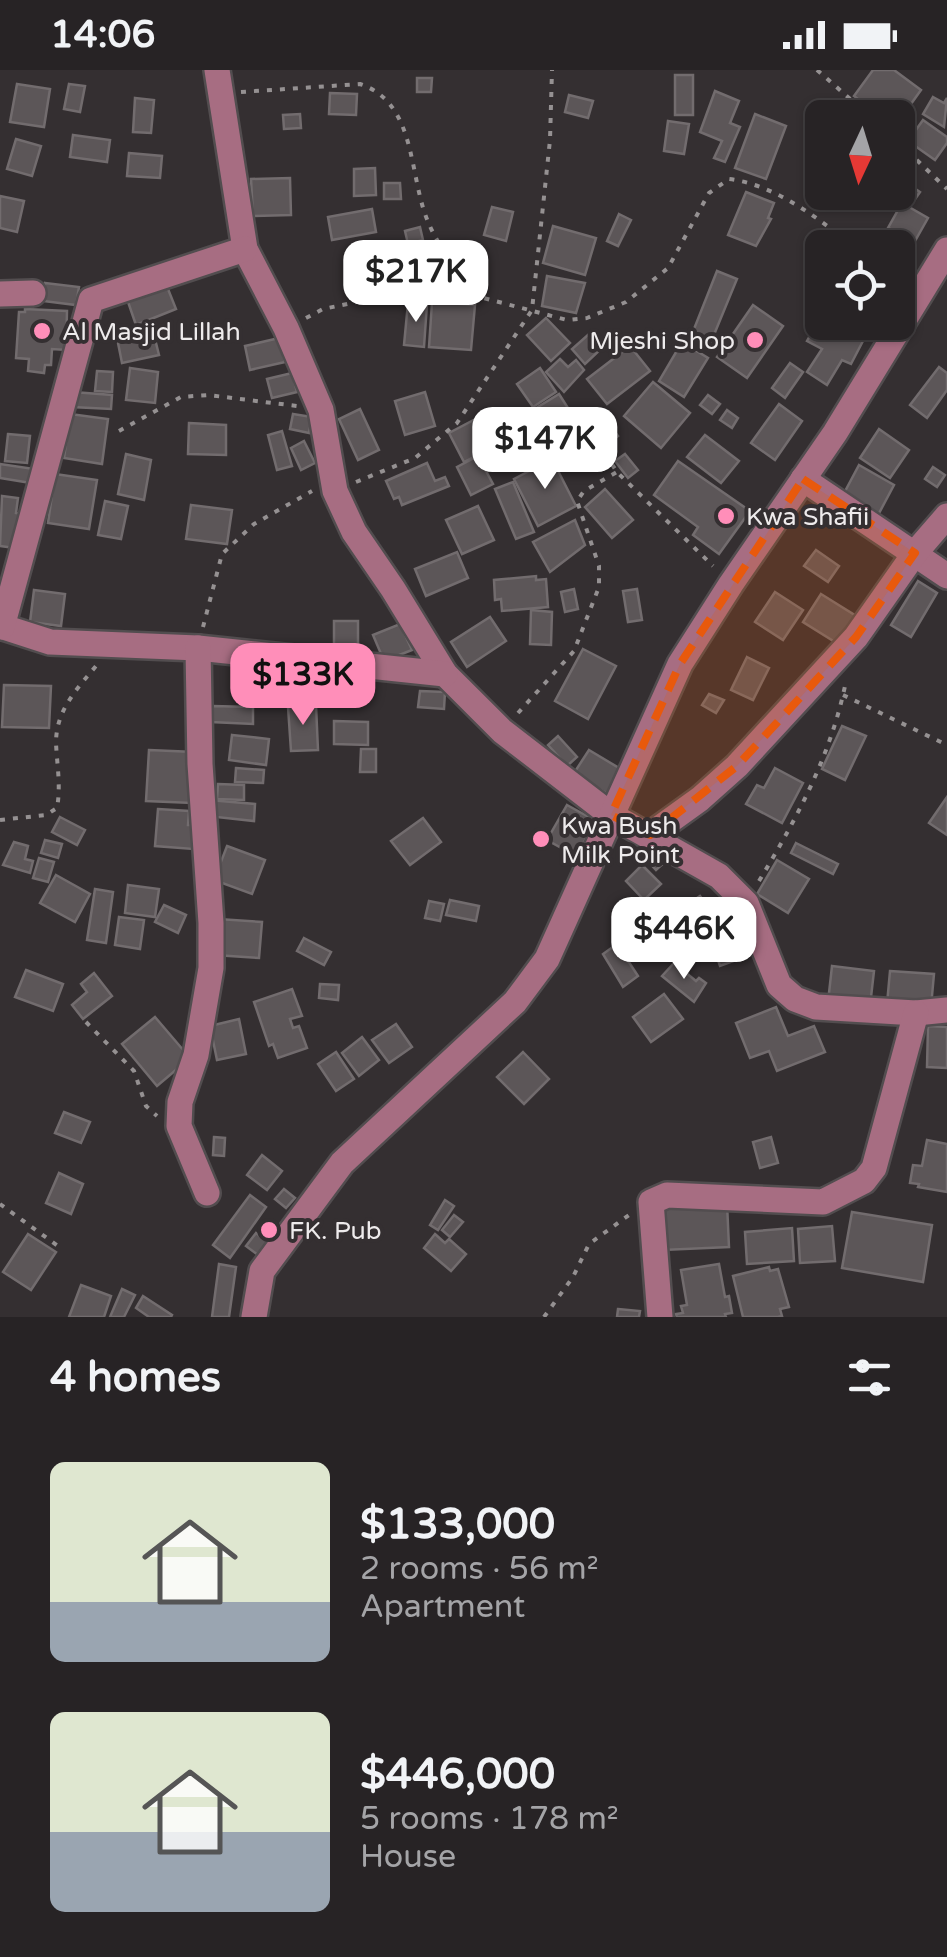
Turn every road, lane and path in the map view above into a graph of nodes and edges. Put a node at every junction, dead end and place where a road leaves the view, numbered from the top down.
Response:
1 (552, 70) edge
2 (816, 70) edge
3 (220, 82) edge
4 (851, 100) edge
5 (915, 158) edge
6 (947, 189) edge
7 (834, 230) edge
8 (245, 249) junction
9 (947, 250) edge
10 (33, 293) dead end
11 (0, 294) edge
12 (476, 296) junction
13 (532, 310) junction
14 (286, 328) junction
15 (321, 410) junction
16 (576, 410) dead end
17 (119, 431) dead end
18 (617, 472) junction
19 (803, 480) junction
20 (334, 484) junction
21 (947, 516) edge
22 (915, 553) junction
23 (947, 576) edge
24 (731, 584) junction
25 (1, 627) edge
26 (112, 647) junction
27 (198, 648) junction
28 (445, 674) junction
29 (848, 676) dead end
30 (844, 695) junction
31 (502, 731) junction
32 (947, 745) edge
33 (611, 815) junction
34 (0, 820) edge
35 (650, 834) junction
36 (746, 903) junction
37 (947, 1010) edge
38 (916, 1013) junction
39 (86, 1022) dead end
40 (179, 1126) junction
41 (207, 1193) dead end
42 (651, 1202) junction
43 (0, 1204) edge
44 (62, 1249) dead end
45 (254, 1317) edge
46 (544, 1317) edge
47 (660, 1317) edge

1 - 13 path
2 - 4 path
3 - 8 street
3 - 12 path
5 - 6 path
7 - 13 path
8 - 14 street
8 - 25 street
9 - 19 street
10 - 11 street
12 - 13 path
12 - 14 path
13 - 20 path
14 - 15 street
15 - 17 path
15 - 20 street
16 - 18 path
18 - 24 path
18 - 31 path
19 - 22 street
19 - 24 street
20 - 27 path
20 - 28 street
21 - 22 street
22 - 23 street
22 - 35 street
24 - 33 street
25 - 26 street
26 - 27 street
26 - 34 path
27 - 28 street
27 - 40 street
28 - 31 street
29 - 30 path
30 - 32 path
30 - 36 path
31 - 33 street
33 - 35 street
33 - 45 street
35 - 36 street
36 - 38 street
37 - 38 street
38 - 42 street
39 - 40 path
40 - 41 street
42 - 46 path
42 - 47 street
43 - 44 path

